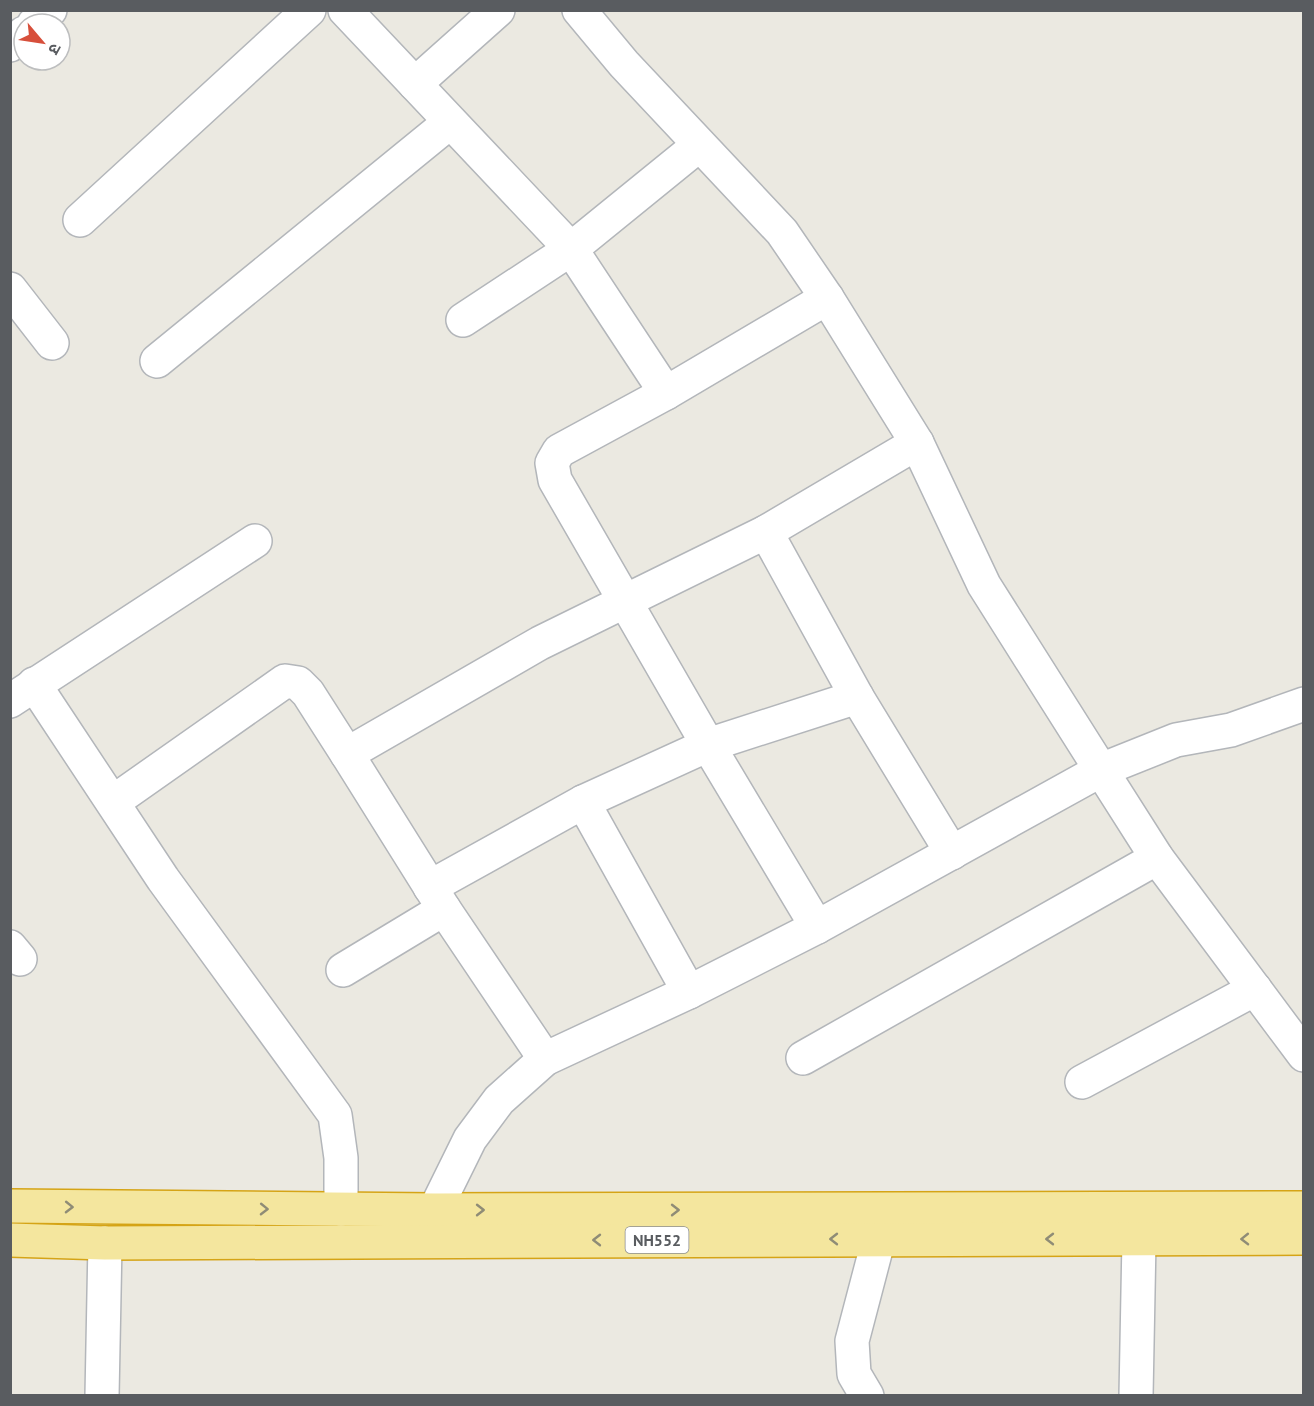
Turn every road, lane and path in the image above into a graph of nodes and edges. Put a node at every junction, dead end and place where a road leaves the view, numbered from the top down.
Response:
1 (309, 10) edge
2 (345, 10) edge
3 (498, 10) edge
4 (579, 10) edge
5 (415, 84) junction
6 (450, 122) junction
7 (699, 145) junction
8 (80, 220) dead end
9 (570, 249) junction
10 (10, 289) edge
11 (827, 298) junction
12 (463, 320) dead end
13 (52, 343) dead end
14 (157, 361) dead end
15 (666, 393) junction
16 (917, 443) junction
17 (766, 532) junction
18 (255, 541) dead end
19 (623, 600) junction
20 (22, 693) edge
21 (857, 697) junction
22 (1304, 704) edge
23 (708, 745) junction
24 (347, 754) junction
25 (1101, 770) junction
26 (113, 802) junction
27 (583, 802) junction
28 (952, 853) junction
29 (1157, 858) junction
30 (437, 898) junction
31 (817, 927) junction
32 (344, 970) dead end
33 (1255, 989) junction
34 (689, 992) junction
35 (1304, 1055) edge
36 (803, 1058) dead end
37 (545, 1059) junction
38 (1082, 1082) dead end
39 (10, 1206) edge
40 (1304, 1208) edge
41 (341, 1209) junction
42 (435, 1210) junction
43 (879, 1238) junction
44 (1304, 1238) edge
45 (10, 1240) edge
46 (1139, 1240) junction
47 (105, 1243) junction
48 (102, 1395) edge
49 (867, 1395) edge
50 (1136, 1395) edge

1 - 8 street
2 - 5 street
3 - 5 street
4 - 7 street
5 - 6 street
6 - 9 street
6 - 14 street
7 - 9 street
7 - 11 street
9 - 12 street
9 - 15 street
10 - 13 street
11 - 15 street
11 - 16 street
15 - 19 street
16 - 17 street
16 - 25 street
17 - 19 street
17 - 21 street
18 - 20 street
19 - 23 street
19 - 24 street
20 - 26 street
21 - 23 street
21 - 28 street
22 - 25 street
23 - 27 street
23 - 31 street
24 - 26 street
24 - 30 street
25 - 28 street
25 - 29 street
26 - 41 street
27 - 30 street
27 - 34 street
28 - 31 street
29 - 33 street
29 - 36 street
30 - 32 street
30 - 37 street
31 - 34 street
33 - 35 street
33 - 38 street
34 - 37 street
37 - 42 street
39 -> 41 highway, NH552
42 -> 40 highway, NH552
41 - 42 highway, NH552
46 -> 43 highway, NH552
43 -> 47 highway, NH552
43 - 49 street
44 -> 46 highway, NH552
45 - 47 highway, NH552
46 - 50 street
47 - 48 street

